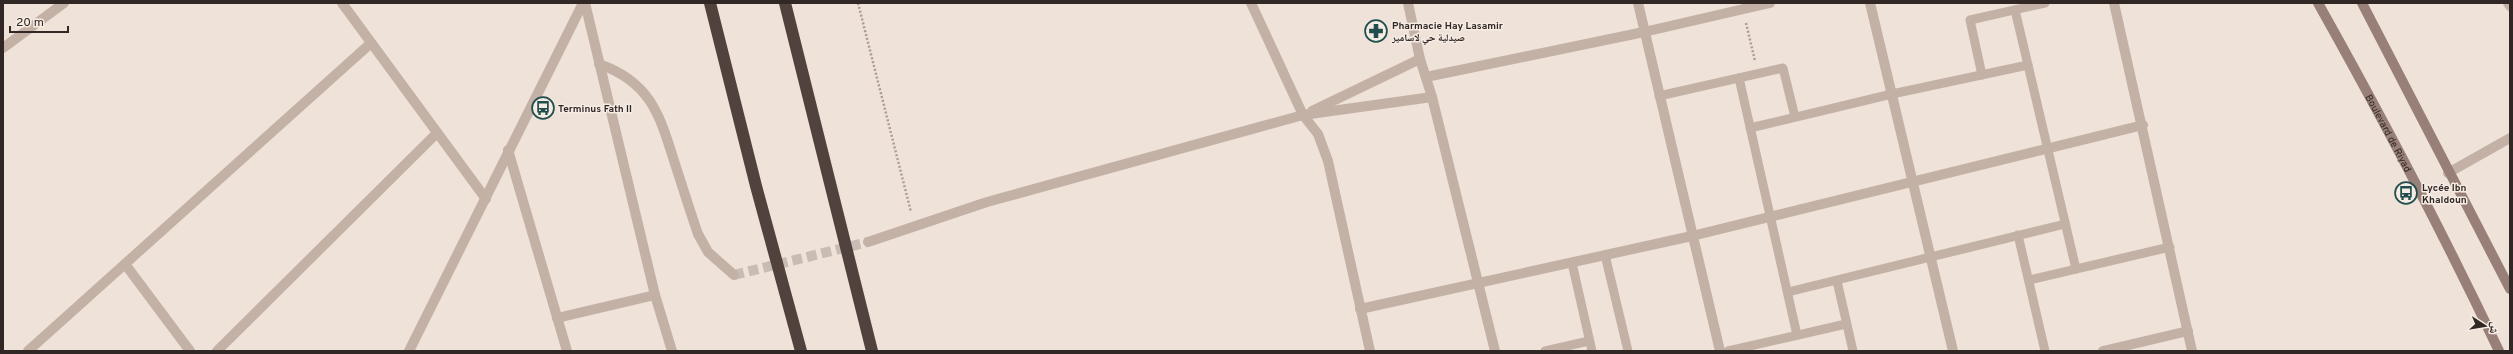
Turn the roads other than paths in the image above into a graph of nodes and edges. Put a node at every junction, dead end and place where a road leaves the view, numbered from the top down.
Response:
1 (64, 3) edge
2 (342, 3) edge
3 (584, 3) edge
4 (710, 3) edge
5 (785, 3) edge
6 (1251, 3) edge
7 (1405, 3) edge
8 (1638, 3) edge
9 (1770, 3) edge
10 (1870, 3) edge
11 (2045, 3) edge
12 (2114, 3) edge
13 (2318, 3) edge
14 (2362, 3) edge
15 (2508, 3) edge
16 (2510, 6) edge
17 (1409, 8) edge
18 (2015, 10) junction
19 (1644, 32) junction
20 (371, 43) junction
21 (3, 48) edge
22 (1420, 59) junction
23 (599, 64) junction
24 (2028, 65) junction
25 (1982, 75) junction
26 (1426, 77) junction
27 (1739, 78) junction
28 (1892, 94) junction
29 (1659, 96) junction
30 (1432, 97) junction
31 (1303, 115) junction
32 (1795, 117) junction
33 (2143, 125) junction
34 (1750, 128) junction
35 (437, 133) junction
36 (2510, 138) edge
37 (2048, 149) junction
38 (508, 150) junction
39 (2448, 172) junction
40 (1912, 181) junction
41 (486, 199) junction
42 (1770, 217) junction
43 (2065, 224) junction
44 (2018, 235) junction
45 (1692, 236) junction
46 (868, 242) tunnel mouth
47 (2170, 247) junction
48 (1605, 255) junction
49 (1931, 258) junction
50 (1572, 263) junction
51 (125, 264) junction
52 (2076, 269) junction
53 (734, 275) dead end
54 (2028, 280) junction
55 (1837, 281) junction
56 (1480, 283) junction
57 (2510, 289) edge
58 (1788, 292) junction
59 (656, 295) junction
60 (1360, 309) junction
61 (557, 318) junction
62 (1846, 324) junction
63 (2188, 331) junction
64 (1798, 335) junction
65 (1589, 340) junction
66 (28, 351) edge
67 (190, 351) edge
68 (217, 351) edge
69 (409, 351) edge
70 (567, 351) edge
71 (672, 351) edge
72 (801, 351) edge
73 (872, 351) edge
74 (1370, 351) edge
75 (1495, 351) edge
76 (1546, 351) edge
77 (1592, 351) edge
78 (1628, 351) edge
79 (1720, 351) edge
80 (1728, 351) edge
81 (1853, 351) edge
82 (1953, 351) edge
83 (2045, 351) edge
84 (2103, 351) edge
85 (2192, 351) edge
86 (2500, 351) edge

1 - 21 street
2 - 20 street
3 - 23 street
3 - 38 street
4 - 72 highway
5 - 73 highway
6 - 31 street
7 - 17 street
8 - 19 street
9 - 19 street
10 - 28 street
11 - 18 lane
12 - 33 street
13 - 86 main road, Boulevard de Riyad
14 - 39 main road
15 - 16 street
17 - 22 street
18 - 24 lane
18 - 25 lane
19 - 26 street
19 - 29 street
20 - 35 street
20 - 51 street
22 - 26 street
22 - 31 street
23 - 53 street
23 - 59 street
24 - 25 lane
24 - 37 lane
25 - 28 lane
26 - 30 street
27 - 29 lane
27 - 32 lane
27 - 34 lane
28 - 32 lane
28 - 40 street
29 - 45 street
30 - 31 street
30 - 56 street
31 - 46 street
31 - 60 street
32 - 34 lane
33 - 37 street
33 - 47 street
34 - 42 lane
35 - 41 street
35 - 68 street
36 - 39 street
37 - 40 street
37 - 43 lane
38 - 41 street
38 - 61 street
39 - 57 main road
40 - 42 street
40 - 49 street
41 - 69 street
42 - 45 street
42 - 58 lane
43 - 44 lane
43 - 52 lane
44 - 49 lane
44 - 54 lane
45 - 48 street
45 - 79 street
47 - 52 lane
47 - 63 street
48 - 50 street
48 - 78 lane
49 - 55 lane
49 - 82 street
50 - 56 street
50 - 65 lane
51 - 66 street
51 - 67 street
52 - 54 lane
54 - 83 lane
55 - 58 lane
55 - 62 lane
56 - 60 street
56 - 75 street
58 - 64 lane
59 - 61 street
59 - 71 street
60 - 74 street
61 - 70 street
62 - 64 lane
62 - 81 lane
63 - 84 street
63 - 85 street
64 - 80 lane
65 - 76 lane
65 - 77 lane

